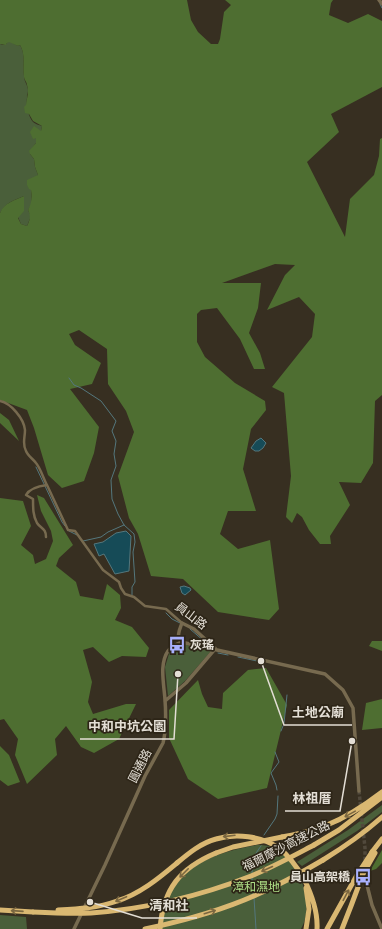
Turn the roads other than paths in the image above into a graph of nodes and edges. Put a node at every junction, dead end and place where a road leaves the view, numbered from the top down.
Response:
1 (379, 0) edge
2 (382, 4) edge
3 (0, 401) edge
4 (47, 485) junction
5 (46, 537) dead end
6 (182, 624) junction
7 (179, 643) junction
8 (216, 649) junction
9 (165, 701) junction
10 (359, 791) tunnel mouth
11 (382, 792) edge
12 (382, 797) edge
13 (382, 817) edge
14 (382, 840) edge
15 (373, 853) junction
16 (305, 881) junction
17 (366, 881) dead end
18 (0, 910) edge
19 (33, 912) junction
20 (74, 929) edge
21 (145, 929) edge
22 (160, 929) edge
23 (306, 929) edge
24 (317, 929) edge
25 (327, 929) edge
26 (342, 929) edge
27 (382, 929) edge

1 - 2 street
3 - 4 street, 員山路
4 - 5 street
4 - 6 street, 員山路
6 - 7 street
6 - 8 street, 員山路
7 - 8 street
7 - 9 street, 圓通路
8 - 9 street
8 - 10 street, 員山路
9 - 20 street, 圓通路
11 -> 22 highway, bridge
12 -> 19 highway, 福爾摩沙高速公路, bridge
21 -> 13 highway, bridge
14 - 15 highway
25 -> 15 highway, bridge
15 - 26 highway, bridge
16 -> 19 highway, bridge
16 - 23 highway
16 - 24 highway
17 - 27 street
19 -> 18 highway, 福爾摩沙高速公路

